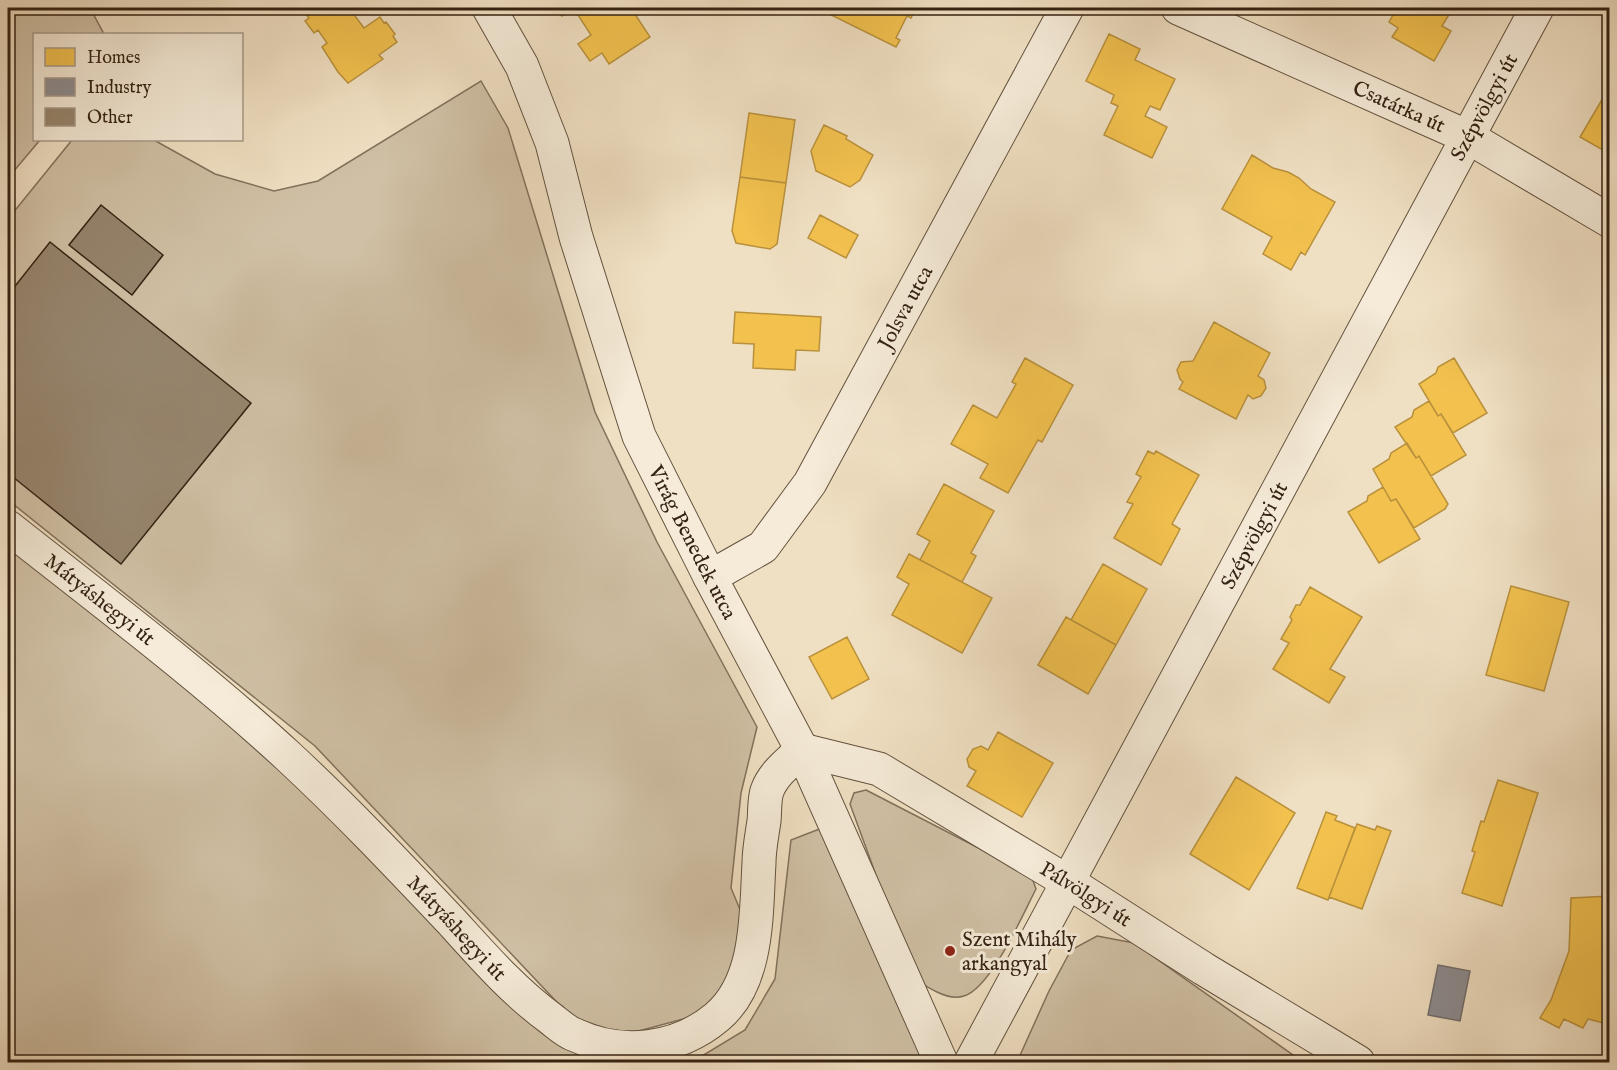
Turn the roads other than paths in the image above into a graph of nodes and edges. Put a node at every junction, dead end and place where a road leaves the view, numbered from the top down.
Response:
1 (489, 8) edge
2 (1067, 8) edge
3 (1178, 8) edge
4 (1537, 8) edge
5 (1468, 137) junction
6 (1610, 221) edge
7 (8, 527) edge
8 (710, 577) junction
9 (802, 750) junction
10 (1068, 882) junction
11 (941, 1062) edge
12 (971, 1062) edge
13 (1358, 1062) edge

1 - 8 street, Virág Benedek utca
2 - 8 street, Jolsva utca
3 - 5 street, Csatárka út
4 - 5 street, Szépvölgyi út
5 - 6 street, Csatárka út
5 - 10 street, Szépvölgyi út
7 - 9 street, Mátyáshegyi út
8 - 9 street, Virág Benedek utca
9 - 10 street, Pálvölgyi út
9 - 11 street, Virág Benedek utca
10 - 12 street, Szépvölgyi út
10 - 13 street, Pálvölgyi út

